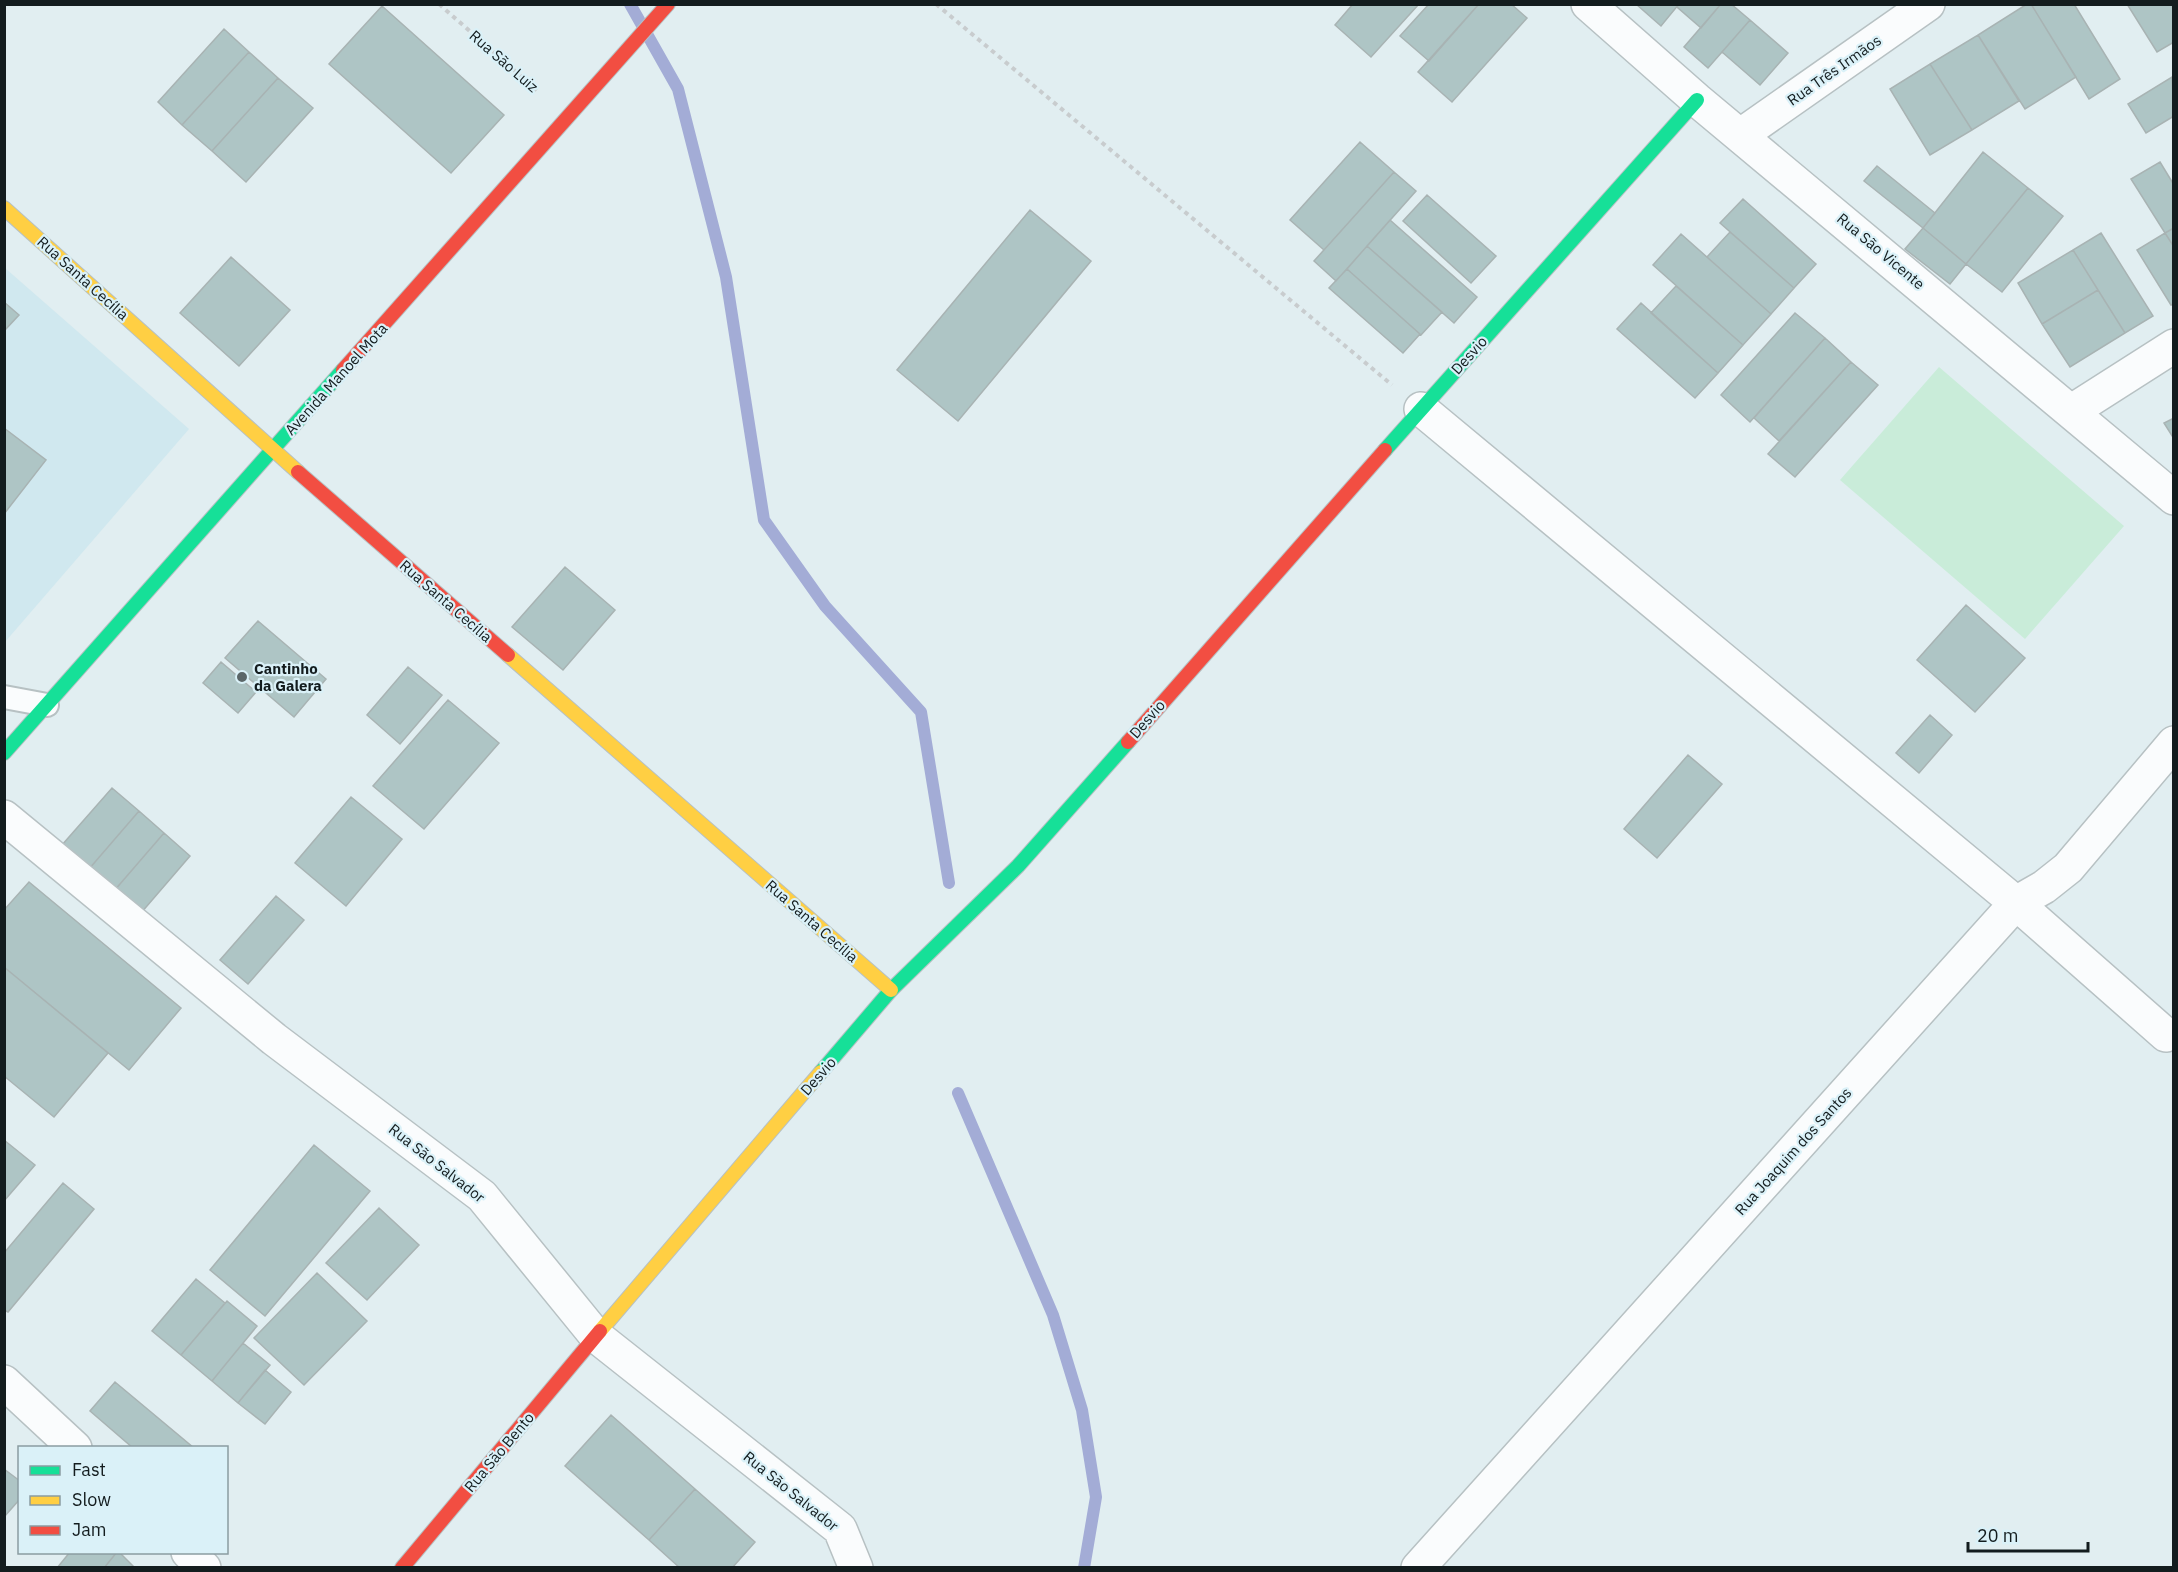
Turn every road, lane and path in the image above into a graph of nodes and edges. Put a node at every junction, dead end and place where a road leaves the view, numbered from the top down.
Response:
1 (439, 4) edge
2 (668, 4) edge
3 (936, 4) edge
4 (1588, 4) edge
5 (1928, 4) edge
6 (1697, 100) junction
7 (568, 117) junction
8 (1741, 135) junction
9 (4, 208) edge
10 (2174, 346) edge
11 (1421, 409) junction
12 (2072, 411) junction
13 (273, 450) junction
14 (2174, 498) edge
15 (4, 697) edge
16 (47, 705) junction
17 (7, 743) edge
18 (2174, 743) edge
19 (4, 817) edge
20 (2016, 903) junction
21 (891, 990) junction
22 (2166, 1035) dead end
23 (596, 1336) junction
24 (4, 1382) edge
25 (73, 1446) edge
26 (190, 1554) edge
27 (204, 1568) edge
28 (402, 1568) edge
29 (856, 1568) edge
30 (1418, 1568) edge

1 - 7 path, Rua São Luiz
2 - 7 street, Avenida Manoel Mota
3 - 11 path
4 - 6 street, Rua São Vicente
5 - 8 street, Rua Três Irmãos
6 - 8 street, Rua São Vicente
6 - 11 street, Desvio
7 - 13 street, Avenida Manoel Mota
8 - 12 street, Rua São Vicente
9 - 13 street, Rua Santa Cecília
10 - 12 street
11 - 20 street
11 - 21 street, Desvio
12 - 14 street, Rua São Vicente
13 - 16 street, Avenida Manoel Mota
13 - 21 street, Rua Santa Cecília
15 - 16 lane
16 - 17 street, Avenida Manoel Mota
18 - 20 street, Rua Joaquim dos Santos
19 - 23 street, Rua São Salvador
20 - 22 street
20 - 30 street, Rua Joaquim dos Santos
21 - 23 street, Desvio
23 - 28 street, Rua São Bento
23 - 29 street, Rua São Salvador
24 - 25 street
26 - 27 street

